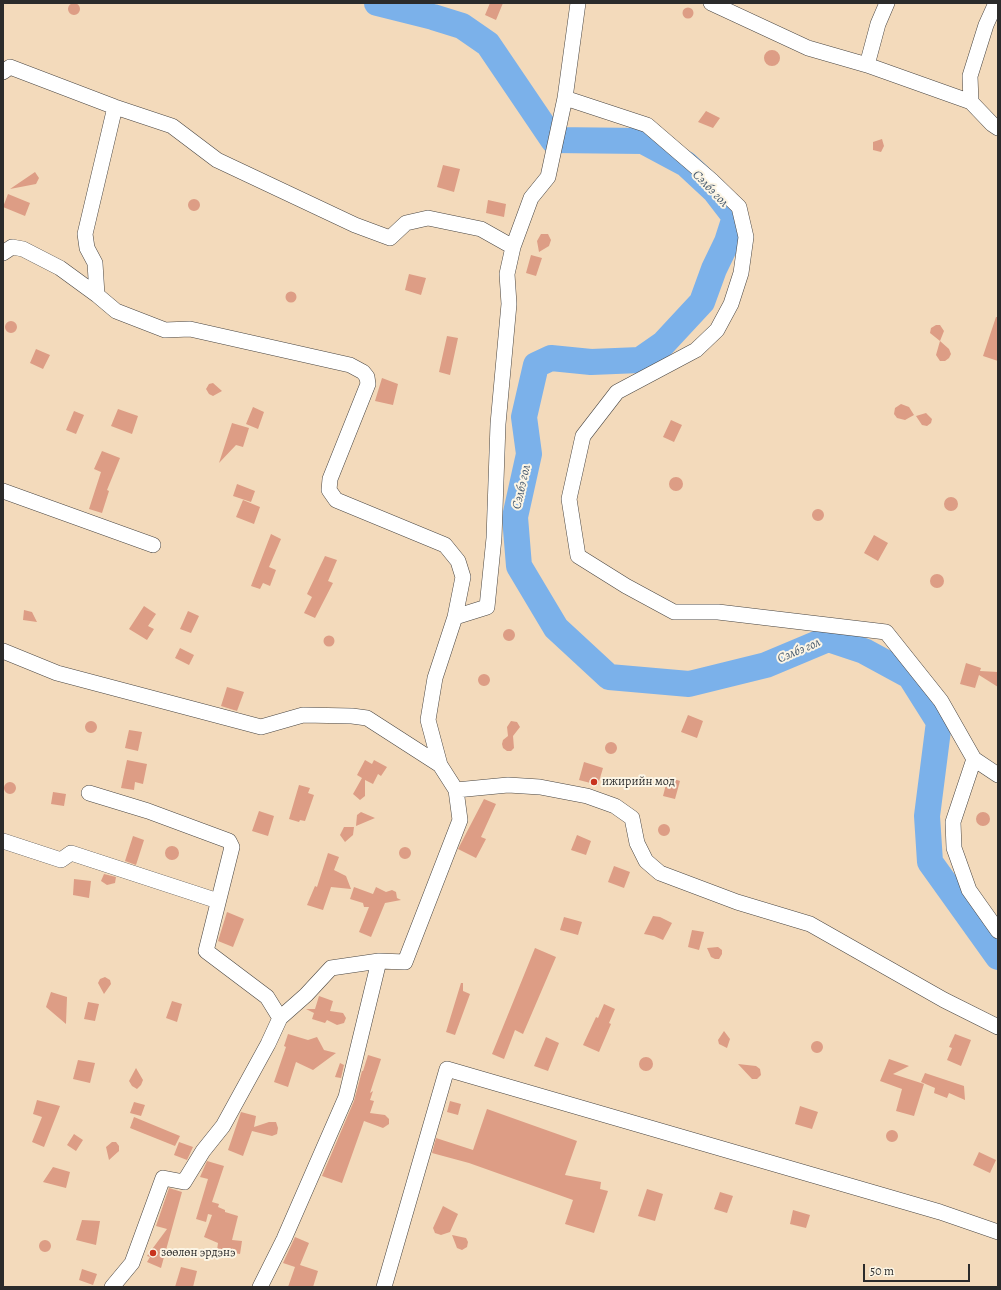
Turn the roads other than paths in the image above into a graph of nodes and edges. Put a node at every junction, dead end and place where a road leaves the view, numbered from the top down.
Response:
1 (578, 3) edge
2 (711, 3) edge
3 (887, 3) edge
4 (996, 3) edge
5 (867, 65) junction
6 (3, 72) edge
7 (564, 102) junction
8 (972, 102) junction
9 (115, 107) junction
10 (998, 128) edge
11 (513, 247) junction
12 (3, 253) edge
13 (97, 295) junction
14 (3, 491) edge
15 (153, 545) dead end
16 (455, 616) junction
17 (3, 650) edge
18 (974, 758) junction
19 (440, 765) junction
20 (998, 775) edge
21 (456, 790) junction
22 (89, 793) dead end
23 (3, 841) edge
24 (218, 901) junction
25 (998, 931) edge
26 (379, 961) junction
27 (280, 1018) junction
28 (998, 1027) edge
29 (998, 1232) edge
30 (112, 1287) edge
31 (260, 1287) edge
32 (384, 1287) edge

1 - 7 street
2 - 5 street
3 - 5 street
4 - 8 street
5 - 8 street
6 - 9 street
7 - 11 street
7 - 18 street
8 - 10 street
9 - 11 street
9 - 13 street
11 - 16 street
12 - 13 street
13 - 16 street
14 - 15 street
16 - 19 street
17 - 19 street
18 - 20 street
18 - 25 street
19 - 21 street
21 - 26 street
21 - 28 street
22 - 24 street
23 - 24 street
24 - 27 street
26 - 27 street
26 - 31 street
27 - 30 street
29 - 32 street

